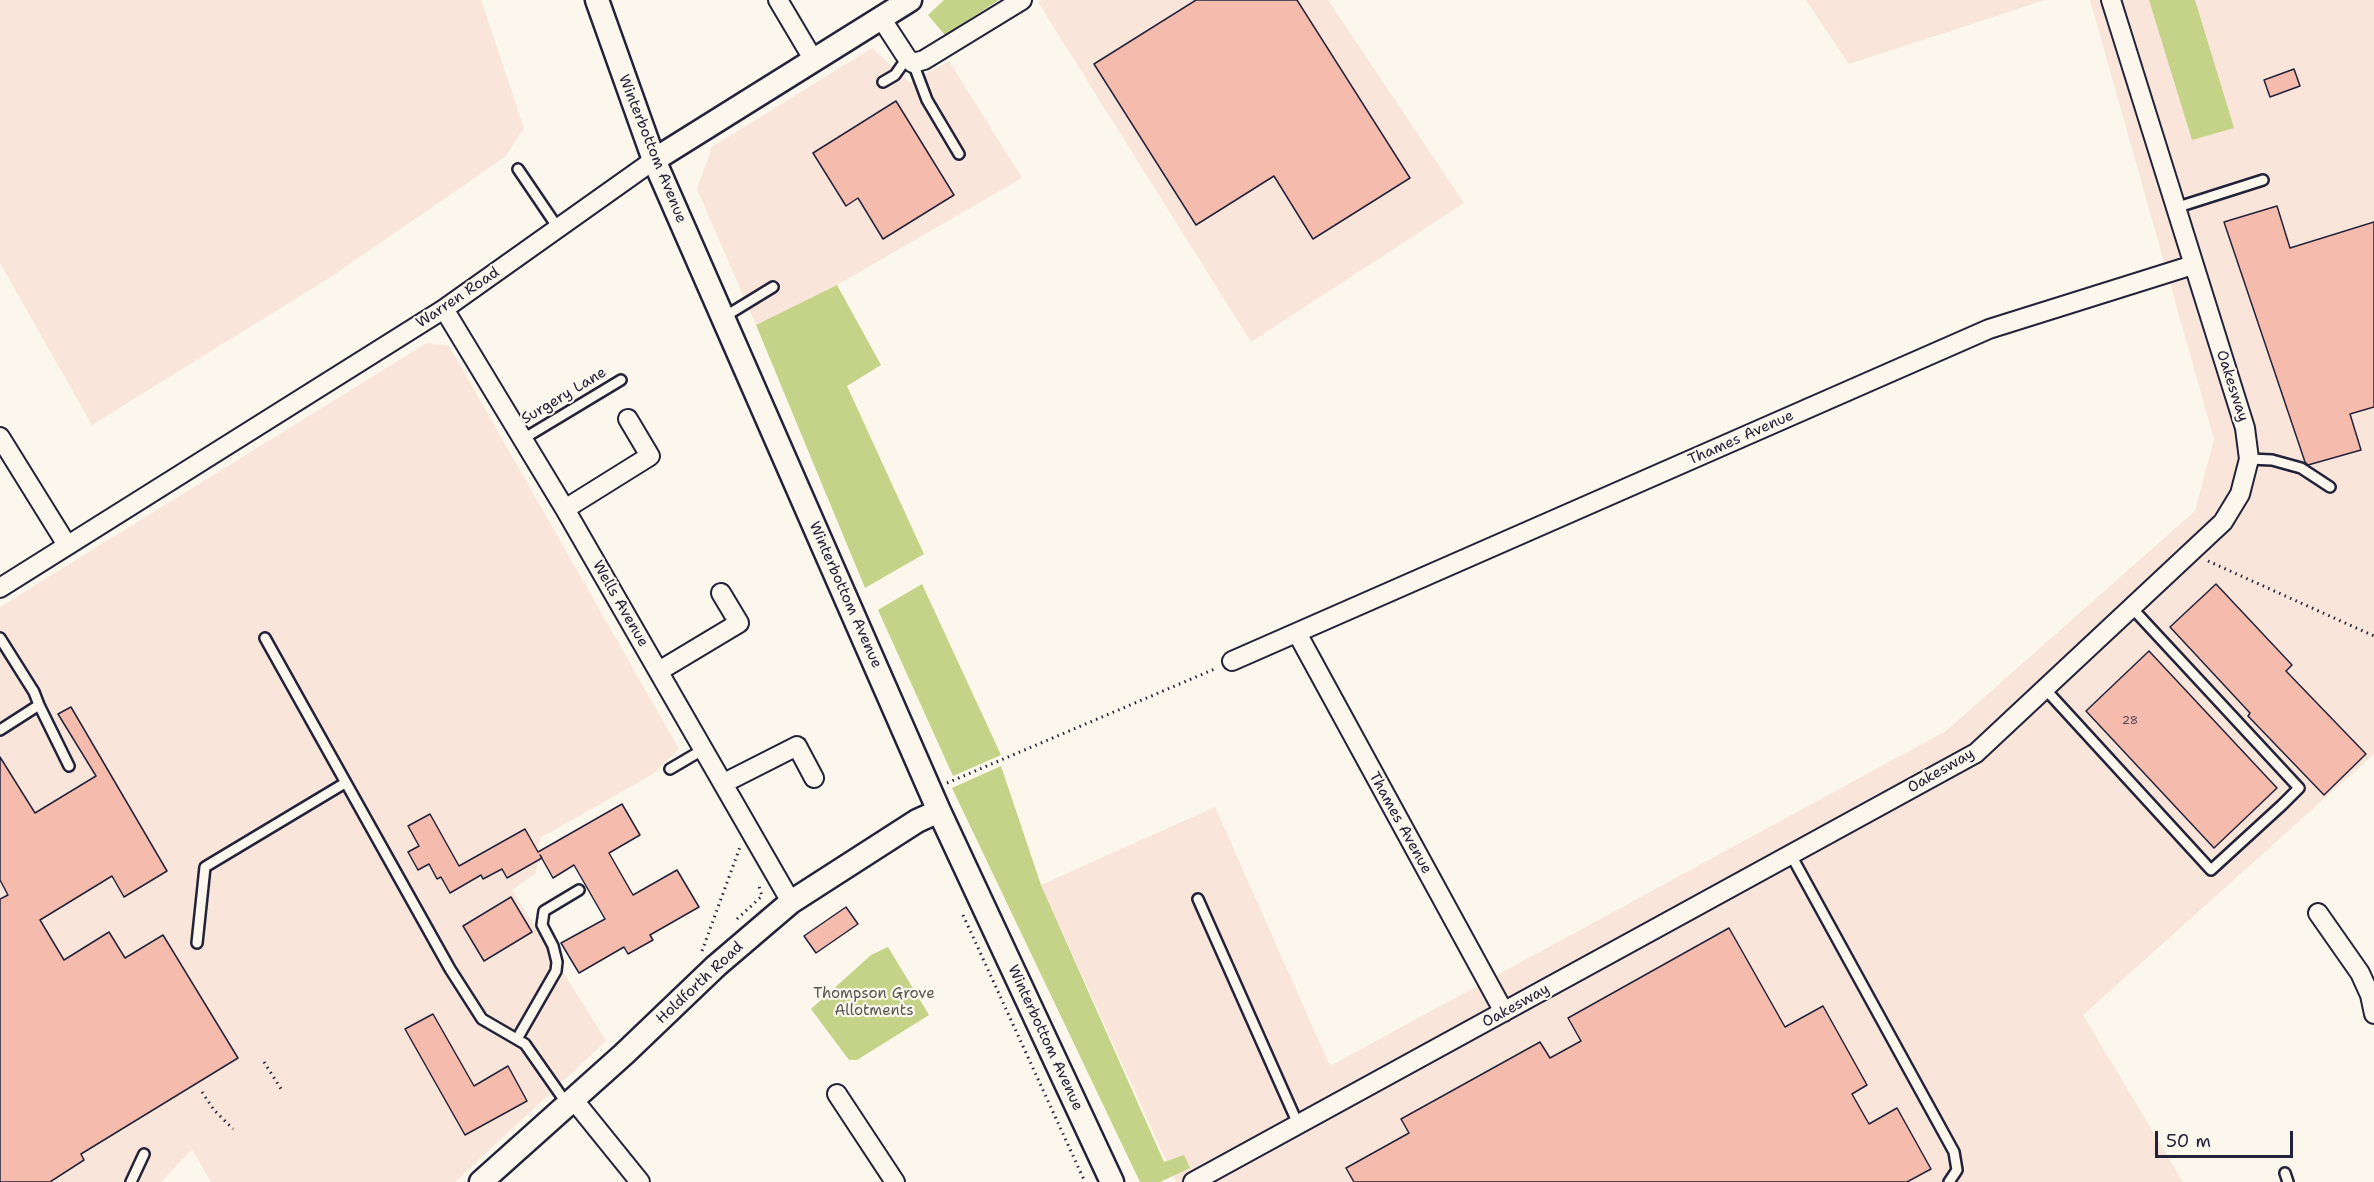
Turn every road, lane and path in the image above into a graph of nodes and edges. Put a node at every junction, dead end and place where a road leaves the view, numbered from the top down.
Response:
1 (597, 0) edge
2 (778, 0) edge
3 (910, 0) edge
4 (1022, 0) edge
5 (2111, 0) edge
6 (881, 18) junction
7 (813, 59) junction
8 (910, 61) junction
9 (883, 82) dead end
10 (959, 154) dead end
11 (654, 160) junction
12 (518, 169) dead end
13 (2263, 180) dead end
14 (2175, 208) junction
15 (558, 228) junction
16 (2193, 265) junction
17 (773, 287) dead end
18 (444, 309) junction
19 (724, 317) junction
20 (621, 380) dead end
21 (628, 419) dead end
22 (0, 437) edge
23 (523, 439) junction
24 (2249, 459) junction
25 (2330, 487) dead end
26 (565, 509) junction
27 (67, 546) junction
28 (2190, 553) junction
29 (0, 588) edge
30 (721, 593) dead end
31 (2132, 608) junction
32 (1297, 633) junction
33 (2374, 636) edge
34 (0, 638) edge
35 (265, 638) dead end
36 (1232, 662) joint
37 (658, 671) junction
38 (2046, 690) junction
39 (39, 705) junction
40 (0, 730) edge
41 (704, 749) junction
42 (69, 766) dead end
43 (670, 769) dead end
44 (814, 778) dead end
45 (345, 783) junction
46 (724, 783) junction
47 (942, 784) dead end
48 (939, 811) junction
49 (740, 845) dead end
50 (1791, 855) junction
51 (579, 890) dead end
52 (1198, 899) dead end
53 (791, 902) junction
54 (958, 904) dead end
55 (2318, 913) dead end
56 (197, 943) dead end
57 (702, 951) dead end
58 (2369, 979) edge
59 (1504, 1012) junction
60 (2374, 1014) edge
61 (518, 1039) junction
62 (264, 1062) dead end
63 (202, 1092) dead end
64 (283, 1092) dead end
65 (837, 1094) dead end
66 (570, 1101) junction
67 (1298, 1125) junction
68 (233, 1129) dead end
69 (144, 1154) dead end
70 (131, 1182) edge
71 (482, 1182) edge
72 (640, 1182) edge
73 (895, 1182) edge
74 (1085, 1182) edge
75 (1112, 1182) edge
76 (1193, 1182) edge
77 (1949, 1182) edge

1 - 11 street, Winterbottom Avenue
2 - 7 street
3 - 6 street, Warren Road
4 - 8 street
5 - 14 street, Oakesway
6 - 7 street, Warren Road
6 - 8 street
7 - 11 street, Warren Road
8 - 9 lane
8 - 10 lane
11 - 15 street, Warren Road
11 - 19 street, Winterbottom Avenue
12 - 15 lane
13 - 14 lane
14 - 16 street, Oakesway
15 - 18 street, Warren Road
16 - 24 street, Oakesway
16 - 32 street, Thames Avenue
17 - 19 lane
18 - 23 street, Wells Avenue
18 - 27 street, Warren Road
19 - 48 street, Winterbottom Avenue
20 - 23 lane, Surgery Lane
21 - 26 street
22 - 27 street
23 - 26 street, Wells Avenue
24 - 25 lane
24 - 28 street, Oakesway
26 - 37 street, Wells Avenue
27 - 29 street, Warren Road
28 - 31 street, Oakesway
28 - 33 path
30 - 37 street
31 - 38 street, Oakesway
31 - 38 lane
32 - 36 street, Thames Avenue
32 - 59 street, Thames Avenue
34 - 39 lane
35 - 45 lane
36 - 47 path
37 - 41 street, Wells Avenue
38 - 50 street, Oakesway
39 - 40 lane
39 - 42 lane
41 - 43 lane
41 - 46 street, Wells Avenue
44 - 46 street
45 - 56 lane
45 - 61 lane
46 - 53 street, Wells Avenue
48 - 53 street, Holdforth Road
48 - 75 street, Winterbottom Avenue
49 - 57 path
50 - 59 street, Oakesway
50 - 77 lane
51 - 61 lane
52 - 67 lane
53 - 66 street, Holdforth Road
54 - 74 path
55 - 58 street
58 - 60 street
59 - 67 street, Oakesway
61 - 66 lane
62 - 64 path
63 - 68 path
65 - 73 street
66 - 71 street, Holdforth Road
66 - 72 street
67 - 76 street, Oakesway
69 - 70 lane

